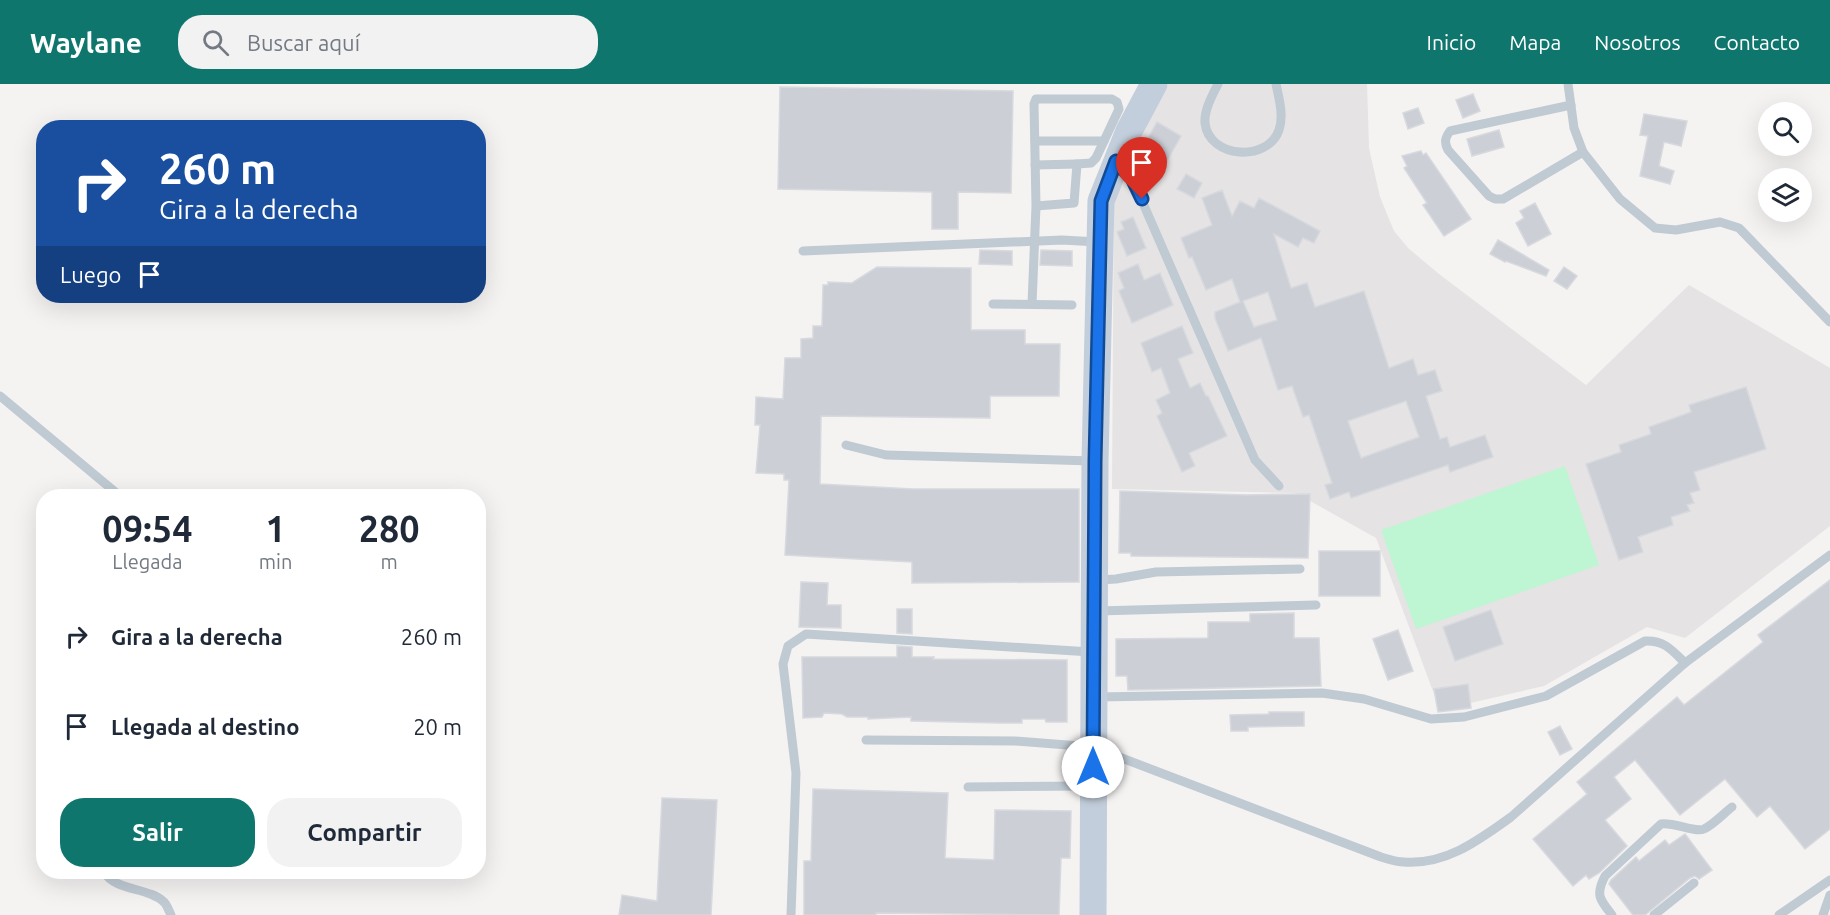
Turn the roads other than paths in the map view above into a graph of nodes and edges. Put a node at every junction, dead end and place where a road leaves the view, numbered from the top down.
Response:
1 (1154, 84) edge
2 (1218, 84) edge
3 (1276, 84) edge
4 (1568, 84) edge
5 (1570, 105) junction
6 (1035, 141) junction
7 (1110, 151) junction
8 (1583, 152) junction
9 (1077, 164) junction
10 (1035, 165) junction
11 (1036, 206) junction
12 (1034, 242) junction
13 (1100, 242) junction
14 (803, 251) dead end
15 (993, 304) dead end
16 (1032, 304) junction
17 (1072, 305) dead end
18 (1830, 322) edge
19 (0, 396) edge
20 (846, 446) dead end
21 (1095, 461) junction
22 (1279, 486) dead end
23 (112, 489) edge
24 (1830, 555) edge
25 (1300, 569) dead end
26 (1095, 580) junction
27 (1316, 605) dead end
28 (1094, 611) junction
29 (1094, 652) junction
30 (1685, 663) junction
31 (1094, 697) junction
32 (866, 740) dead end
33 (1093, 747) junction
34 (1093, 786) junction
35 (968, 787) dead end
36 (1732, 807) dead end
37 (109, 879) edge
38 (1830, 879) edge
39 (1694, 883) dead end
40 (1830, 895) edge
41 (171, 915) edge
42 (790, 915) edge
43 (1093, 915) edge
44 (1612, 915) edge
45 (1654, 915) edge
46 (1779, 915) edge
47 (1823, 915) edge

1 - 7 street
2 - 3 lane
4 - 5 lane
5 - 8 lane
5 - 8 lane
6 - 7 lane
6 - 7 lane
6 - 10 lane
7 - 9 lane
7 - 13 street
7 - 22 lane
8 - 18 lane
9 - 10 lane
9 - 11 lane
10 - 11 lane
11 - 12 lane
12 - 13 lane
12 - 14 lane
12 - 16 lane
13 - 21 street
15 - 16 lane
16 - 17 lane
19 - 23 lane
20 - 21 lane
21 - 26 street
24 - 30 lane
25 - 26 lane
26 - 28 street
27 - 28 lane
28 - 29 street
29 - 31 street
29 - 42 lane
30 - 31 lane
30 - 33 lane
31 - 33 street
32 - 33 lane
33 - 34 street
34 - 35 lane
34 - 43 street
36 - 44 lane
37 - 41 lane
38 - 46 lane
39 - 45 lane
40 - 47 lane

